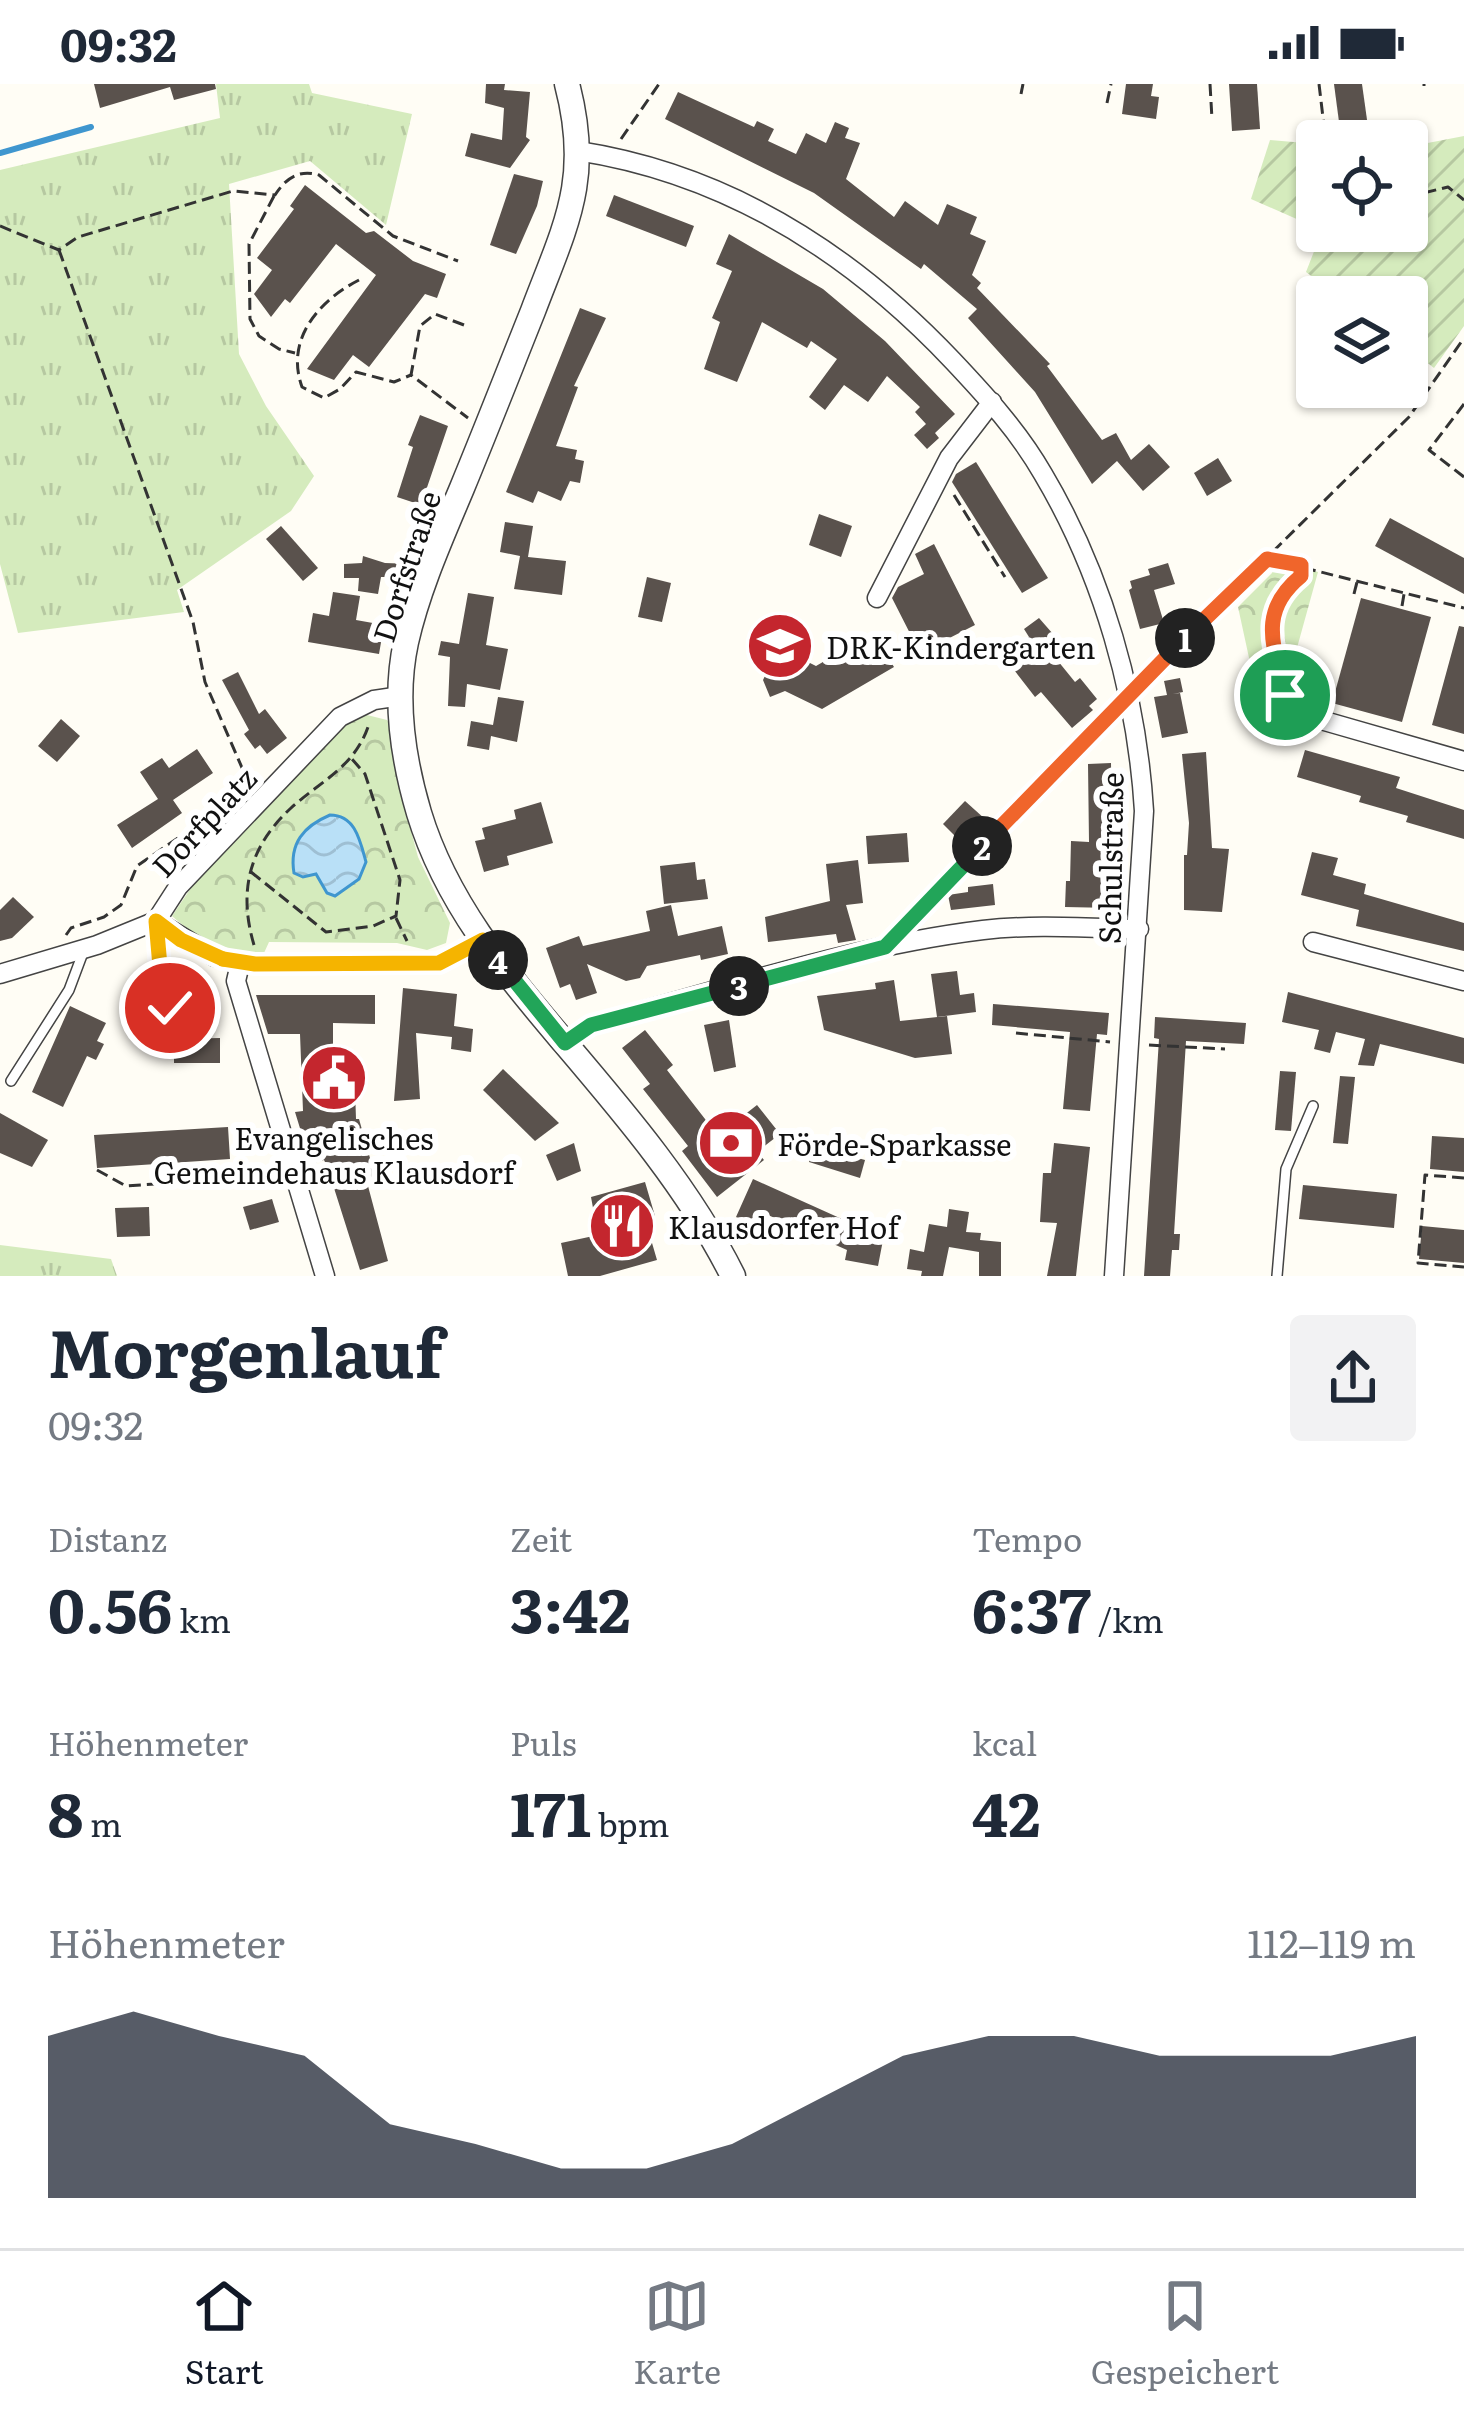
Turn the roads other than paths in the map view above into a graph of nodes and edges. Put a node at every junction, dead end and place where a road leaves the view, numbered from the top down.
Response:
1 (567, 84) edge
2 (578, 152) junction
3 (992, 402) junction
4 (877, 598) dead end
5 (401, 696) junction
6 (1321, 720) road end
7 (1464, 761) edge
8 (156, 921) junction
9 (1139, 929) junction
10 (483, 940) junction
11 (1312, 941) dead end
12 (84, 949) junction
13 (247, 964) junction
14 (0, 974) edge
15 (1464, 981) edge
16 (182, 1014) dead end
17 (565, 1043) junction
18 (11, 1081) dead end
19 (1312, 1106) dead end
20 (730, 1275) edge
21 (325, 1276) edge
22 (1114, 1276) edge
23 (1277, 1276) edge

1 - 2 street, Dorfstraße
2 - 3 street, Schulstraße
2 - 5 street, Dorfstraße
3 - 4 street
3 - 9 street, Schulstraße
5 - 8 street, Dorfplatz
5 - 10 street, Dorfstraße
6 - 7 street
8 - 12 street
8 - 13 street, Dorfplatz
8 - 16 lane
9 - 17 street
9 - 22 street, Schulstraße
10 - 13 street, Dorfplatz
10 - 17 street, Dorfstraße
11 - 15 street
12 - 14 street
12 - 18 lane
13 - 21 street
17 - 20 street, Dorfstraße
19 - 23 lane

